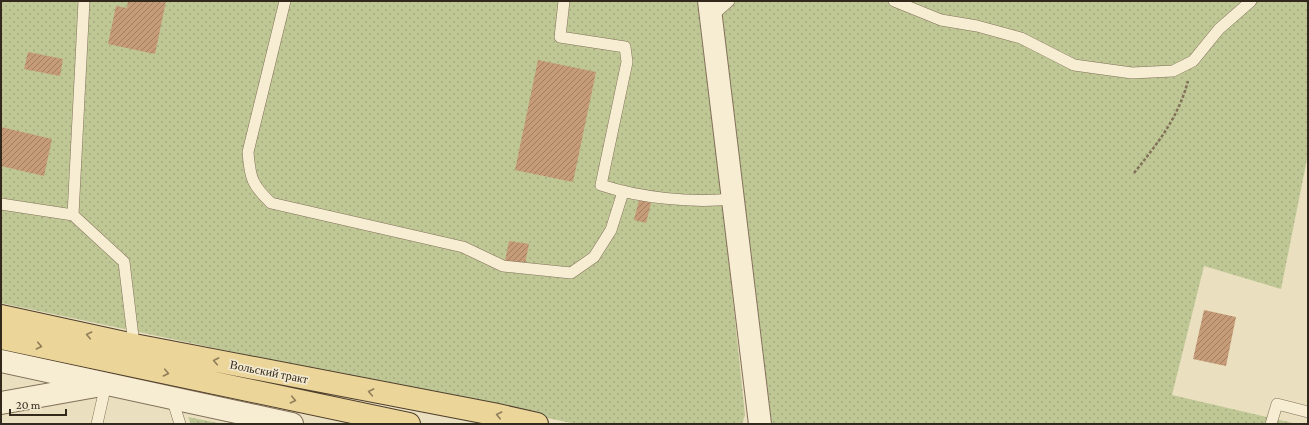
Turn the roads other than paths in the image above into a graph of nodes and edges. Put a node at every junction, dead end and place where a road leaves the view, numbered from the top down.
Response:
1 (84, 1) edge
2 (285, 1) edge
3 (564, 1) edge
4 (729, 1) edge
5 (894, 1) edge
6 (1251, 1) edge
7 (710, 9) edge
8 (622, 192) junction
9 (732, 199) junction
10 (1, 204) edge
11 (73, 215) junction
12 (1, 316) edge
13 (1, 338) edge
14 (134, 346) junction
15 (1, 361) edge
16 (110, 361) junction
17 (106, 384) junction
18 (172, 398) junction
19 (1, 403) edge
20 (1308, 412) edge
21 (97, 424) edge
22 (180, 424) edge
23 (292, 424) edge
24 (409, 424) edge
25 (537, 424) edge
26 (760, 424) edge
27 (1271, 424) edge

1 - 11 lane
2 - 8 lane
3 - 8 lane
4 - 7 lane
5 - 6 lane
7 - 9 street
8 - 9 lane
9 - 26 street
10 - 11 lane
11 - 14 lane
14 -> 12 main road, Вольский тракт
13 -> 16 main road, Вольский тракт
25 -> 14 main road, Вольский тракт
15 - 17 street
16 - 17 street
16 -> 24 main road, Вольский тракт
17 - 18 street
17 - 19 street
17 - 21 lane
18 - 22 lane
18 - 23 street
20 - 27 lane

